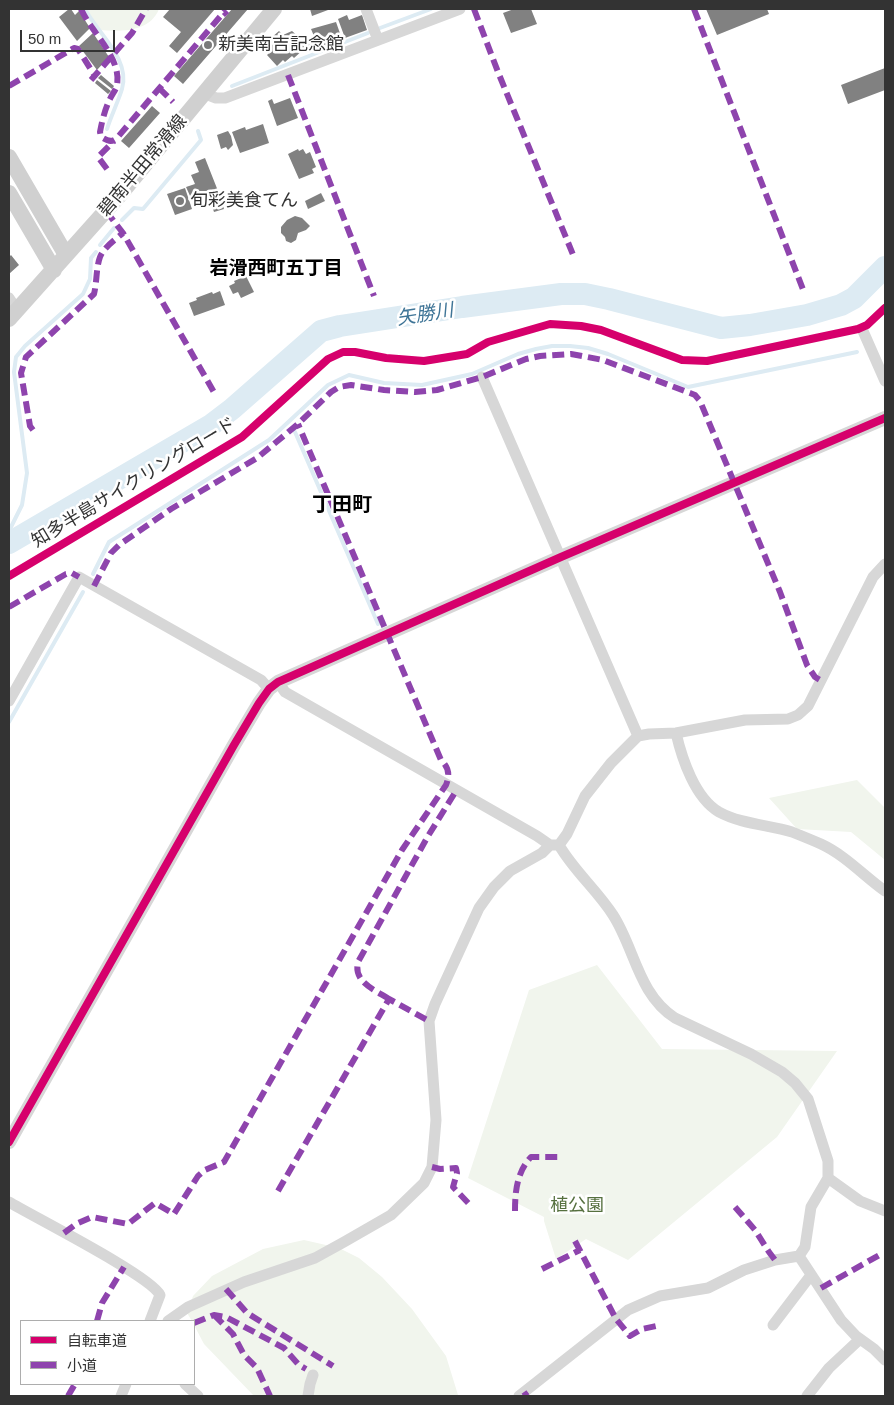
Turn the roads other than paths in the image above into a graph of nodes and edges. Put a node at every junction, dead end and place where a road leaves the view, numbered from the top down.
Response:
1 (274, 9) edge
2 (366, 9) edge
3 (460, 9) edge
4 (378, 40) junction
5 (203, 94) junction
6 (9, 157) edge
7 (9, 193) edge
8 (66, 255) junction
9 (54, 270) junction
10 (12, 309) edge
11 (863, 331) dead end
12 (482, 377) dead end
13 (885, 381) edge
14 (885, 418) edge
15 (561, 558) junction
16 (885, 564) edge
17 (273, 686) junction
18 (9, 701) edge
19 (676, 733) junction
20 (638, 736) junction
21 (555, 845) junction
22 (885, 891) edge
23 (9, 1142) edge
24 (828, 1178) junction
25 (9, 1202) edge
26 (885, 1211) edge
27 (799, 1256) junction
28 (812, 1275) junction
29 (150, 1320) edge
30 (169, 1320) edge
31 (773, 1325) dead end
32 (860, 1339) junction
33 (885, 1360) edge
34 (313, 1375) dead end
35 (186, 1385) edge
36 (198, 1396) edge
37 (308, 1396) edge
38 (519, 1396) edge
39 (807, 1396) edge

1 - 5 main road, 碧南半田常滑線
2 - 4 street
3 - 4 street
4 - 5 street
5 - 8 main road, 碧南半田常滑線
6 - 8 main road
7 - 9 main road
8 - 9 main road, 碧南半田常滑線
9 - 10 main road, 碧南半田常滑線
11 - 13 street
12 - 15 street
14 - 15 street
15 - 17 street
15 - 20 street
16 - 19 street
17 - 18 street
17 - 21 street
17 - 23 street
19 - 20 street
19 - 22 street
20 - 21 street
21 - 24 street
21 - 30 street
24 - 26 street
24 - 27 street
25 - 29 street
27 - 28 street
27 - 38 street
28 - 31 street
28 - 32 street
32 - 33 street
32 - 39 street
34 - 37 street
35 - 36 street

